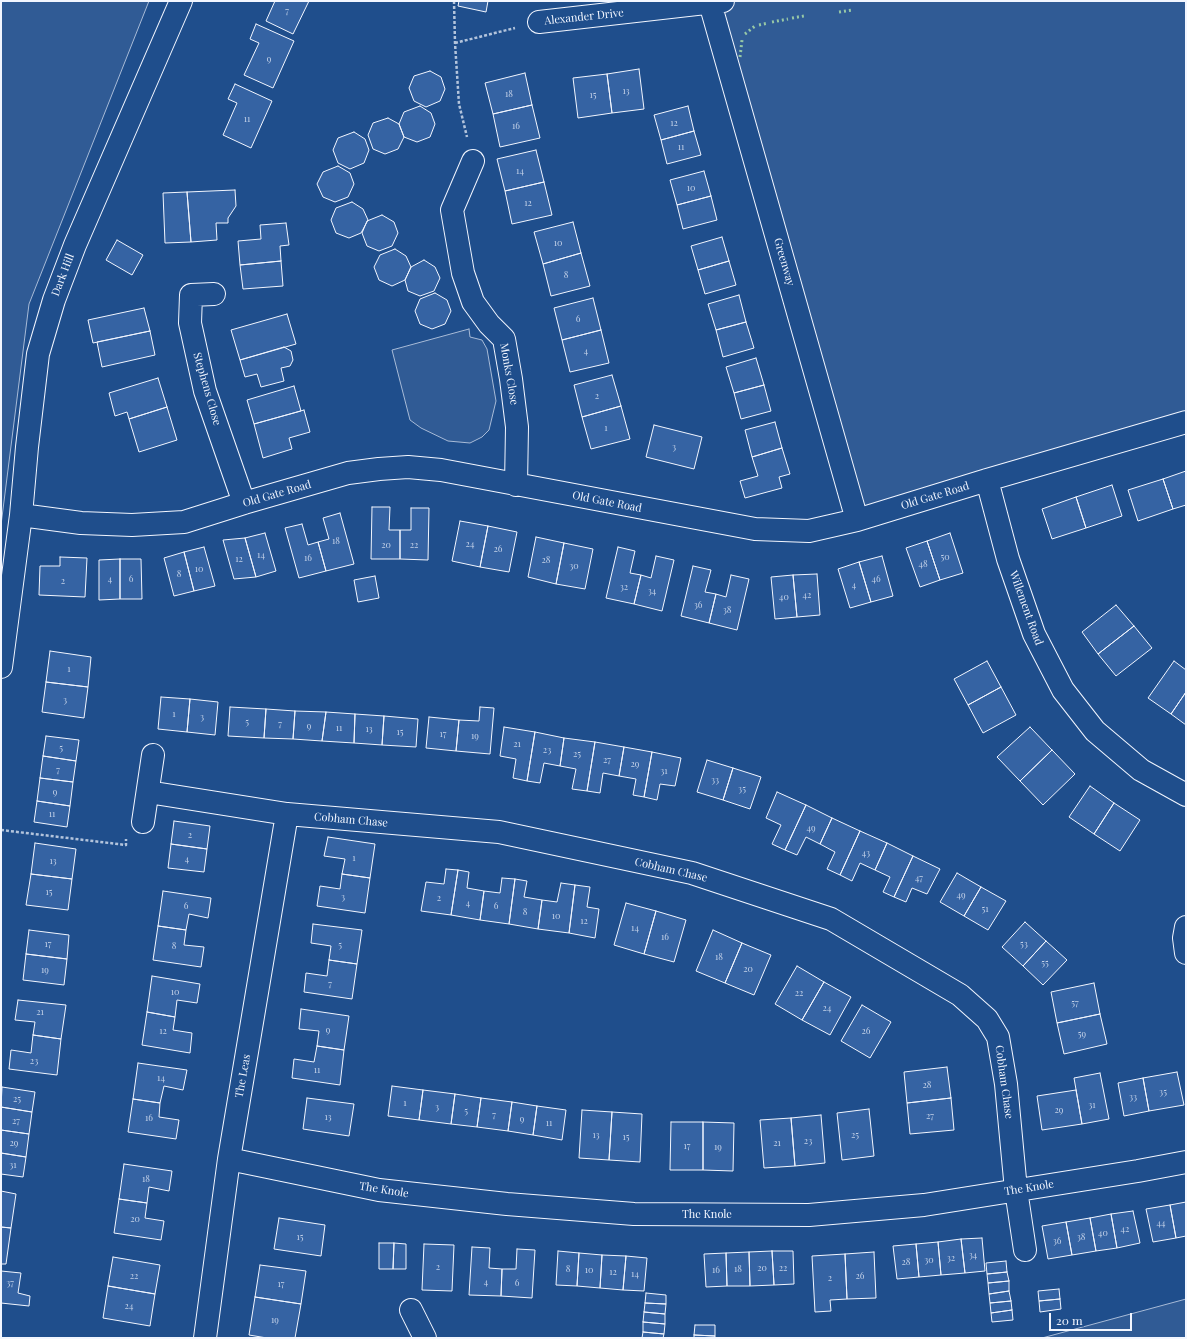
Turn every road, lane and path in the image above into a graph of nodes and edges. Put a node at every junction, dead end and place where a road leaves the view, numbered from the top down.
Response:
1 (181, 1) edge
2 (454, 1) edge
3 (717, 2) edge
4 (539, 22) joint
5 (455, 43) junction
6 (473, 161) joint
7 (214, 294) dead end
8 (1186, 422) edge
9 (987, 480) junction
10 (516, 485) junction
11 (244, 503) junction
12 (21, 515) junction
13 (858, 520) junction
14 (8, 567) edge
15 (1, 667) edge
16 (153, 755) dead end
17 (148, 792) junction
18 (1186, 795) edge
19 (287, 814) junction
20 (144, 822) joint
21 (1, 830) edge
22 (1186, 927) edge
23 (1186, 953) edge
24 (229, 1159) junction
25 (1186, 1162) edge
26 (1016, 1190) junction
27 (1025, 1250) dead end
28 (411, 1310) dead end
29 (205, 1338) edge
30 (425, 1338) edge

1 - 12 street, Dark Hill
2 - 5 path
3 - 4 street, Alexander Drive
3 - 13 street, Greenway
4 - 5 path
5 - 6 path
6 - 10 street, Monks Close
7 - 11 street, Stephens Close
8 - 9 street, Old Gate Road
9 - 13 street, Old Gate Road
9 - 18 street, Willement Road
10 - 11 street, Old Gate Road
10 - 13 street, Old Gate Road
11 - 12 street, Old Gate Road
12 - 14 street, Dark Hill
14 - 15 street, Dark Hill
16 - 17 street
17 - 19 street, Cobham Chase
17 - 20 street
19 - 24 street, The Leas
19 - 26 street, Cobham Chase
20 - 21 path
22 - 23 street
24 - 26 street, The Knole
24 - 29 street, The Leas
25 - 26 street, The Knole
26 - 27 street, Cobham Chase
28 - 30 street

